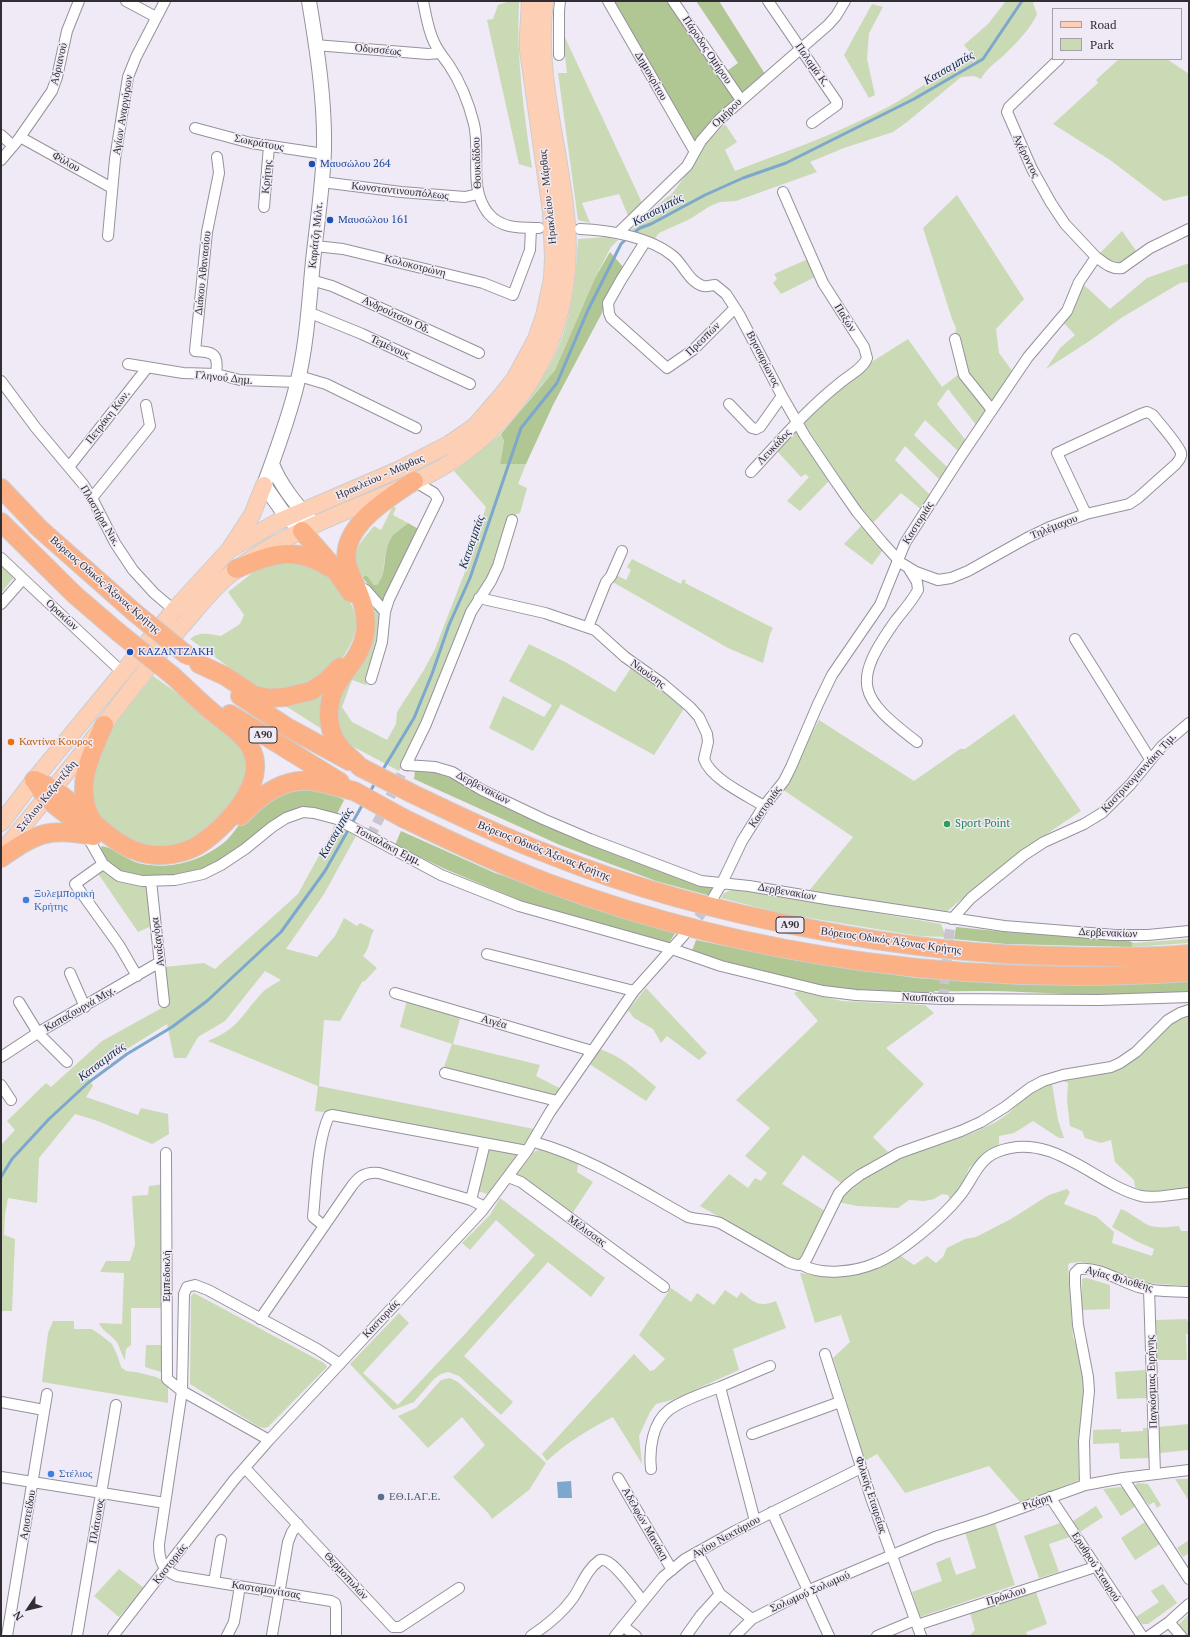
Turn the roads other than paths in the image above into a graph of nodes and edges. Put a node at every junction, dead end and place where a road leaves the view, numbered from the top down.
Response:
1 (79, 1) edge
2 (126, 1) edge
3 (165, 1) edge
4 (309, 1) edge
5 (423, 1) edge
6 (530, 1) edge
7 (545, 1) edge
8 (560, 1) edge
9 (608, 1) edge
10 (673, 1) edge
11 (768, 1) edge
12 (845, 1) edge
13 (156, 17) junction
14 (315, 45) junction
15 (800, 48) junction
16 (440, 53) junction
17 (559, 55) dead end
18 (1058, 60) edge
19 (741, 100) junction
20 (812, 123) dead end
21 (195, 128) dead end
22 (1, 135) edge
23 (20, 137) junction
24 (13, 146) junction
25 (269, 146) junction
26 (695, 152) junction
27 (324, 154) junction
28 (217, 157) dead end
29 (1, 160) edge
30 (322, 182) junction
31 (112, 188) junction
32 (783, 192) dead end
33 (478, 194) junction
34 (264, 207) dead end
35 (580, 229) dead end
36 (1189, 229) edge
37 (621, 234) junction
38 (108, 236) dead end
39 (642, 241) junction
40 (315, 246) junction
41 (1096, 257) junction
42 (311, 280) junction
43 (513, 295) joint
44 (735, 308) junction
45 (308, 312) junction
46 (955, 339) dead end
47 (479, 353) dead end
48 (128, 364) dead end
49 (147, 368) junction
50 (216, 374) junction
51 (298, 379) junction
52 (1, 381) edge
53 (470, 384) dead end
54 (782, 396) junction
55 (729, 404) dead end
56 (146, 405) dead end
57 (992, 410) junction
58 (797, 422) junction
59 (416, 428) dead end
60 (272, 464) junction
61 (69, 467) junction
62 (751, 472) dead end
63 (414, 481) junction
64 (264, 485) junction
65 (1, 488) edge
66 (92, 498) junction
67 (302, 511) junction
68 (1086, 514) junction
69 (287, 518) junction
70 (512, 520) dead end
71 (1, 522) edge
72 (308, 528) junction
73 (229, 550) junction
74 (622, 551) dead end
75 (1, 558) edge
76 (897, 559) junction
77 (236, 569) junction
78 (909, 569) junction
79 (23, 578) junction
80 (349, 578) junction
81 (479, 598) junction
82 (1, 604) edge
83 (174, 610) junction
84 (385, 612) junction
85 (588, 627) junction
86 (1075, 639) dead end
87 (193, 660) junction
88 (122, 672) junction
89 (173, 676) junction
90 (371, 679) dead end
91 (1189, 723) edge
92 (104, 725) junction
93 (917, 742) dead end
94 (1150, 759) junction
95 (360, 767) junction
96 (34, 780) junction
97 (354, 791) junction
98 (50, 793) junction
99 (764, 806) junction
100 (1, 823) edge
101 (93, 831) junction
102 (1, 853) edge
103 (1, 858) edge
104 (103, 864) junction
105 (151, 881) junction
106 (722, 883) junction
107 (713, 898) tunnel mouth
108 (952, 919) junction
109 (1189, 931) edge
110 (684, 935) tunnel mouth
111 (672, 949) junction
112 (487, 954) dead end
113 (1189, 954) edge
114 (160, 962) junction
115 (1189, 972) edge
116 (70, 973) dead end
117 (137, 976) junction
118 (634, 991) junction
119 (395, 993) dead end
120 (1189, 997) edge
121 (19, 1002) dead end
122 (164, 1002) dead end
123 (84, 1007) junction
124 (1189, 1010) edge
125 (38, 1033) junction
126 (592, 1051) junction
127 (1, 1057) edge
128 (67, 1062) dead end
129 (445, 1073) dead end
130 (1, 1085) edge
131 (11, 1100) dead end
132 (557, 1101) junction
133 (534, 1142) junction
134 (484, 1143) junction
135 (527, 1151) junction
136 (166, 1153) dead end
137 (508, 1177) junction
138 (1189, 1193) edge
139 (471, 1200) junction
140 (485, 1207) junction
141 (324, 1226) junction
142 (802, 1265) junction
143 (664, 1287) dead end
144 (1149, 1289) junction
145 (1189, 1292) edge
146 (260, 1319) junction
147 (825, 1354) dead end
148 (340, 1364) junction
149 (770, 1366) dead end
150 (720, 1386) junction
151 (182, 1391) junction
152 (47, 1394) dead end
153 (1, 1402) edge
154 (840, 1402) junction
155 (116, 1405) dead end
156 (44, 1410) junction
157 (752, 1434) dead end
158 (269, 1440) junction
159 (245, 1468) junction
160 (861, 1468) junction
161 (651, 1469) dead end
162 (1189, 1470) edge
163 (1155, 1474) junction
164 (1, 1477) edge
165 (618, 1478) dead end
166 (1122, 1478) junction
167 (33, 1482) junction
168 (1085, 1485) junction
169 (102, 1493) junction
170 (1050, 1497) junction
171 (164, 1503) junction
172 (772, 1512) junction
173 (755, 1521) junction
174 (298, 1524) junction
175 (222, 1540) dead end
176 (697, 1552) junction
177 (891, 1555) junction
178 (1096, 1567) junction
179 (166, 1570) junction
180 (672, 1570) junction
181 (1189, 1579) edge
182 (214, 1582) junction
183 (240, 1586) junction
184 (459, 1588) dead end
185 (809, 1590) junction
186 (280, 1592) junction
187 (720, 1594) junction
188 (643, 1602) junction
189 (1189, 1604) edge
190 (752, 1619) junction
191 (916, 1622) junction
192 (1169, 1622) junction
193 (623, 1626) junction
194 (272, 1635) dead end
195 (7, 1636) edge
196 (77, 1636) edge
197 (113, 1636) edge
198 (227, 1636) edge
199 (336, 1636) edge
200 (532, 1636) edge
201 (615, 1636) edge
202 (636, 1636) edge
203 (686, 1636) edge
204 (735, 1636) edge
205 (829, 1636) edge
206 (877, 1636) edge
207 (921, 1636) edge
208 (1142, 1636) edge
209 (1149, 1636) edge
210 (1181, 1636) edge

1 - 23 street, Αδριανού
2 - 13 street
3 - 13 street, Αγίων Αναργύρων
4 - 14 street, Καράτζη Μιλτ.
5 - 16 street, Θουκιδίδου
6 - 67 main road, Ηρακλείου - Μάρθας
7 - 63 main road, Ηρακλείου - Μάρθας
8 - 17 street
9 - 26 street, Δημοκρίτου
10 - 19 street, Πάροδος Ομήρου
11 - 15 street, Παλαμά Κ.
12 - 15 street, Ομήρου
13 - 31 street, Αγίων Αναργύρων
14 - 16 street, Οδυσσέως
14 - 27 street, Καράτζη Μιλτ.
15 - 19 street, Ομήρου
15 - 20 street, Παλαμά Κ.
16 - 33 street, Θουκιδίδου
18 - 41 street, Αχέροντος
19 - 26 street, Ομήρου
21 - 25 street, Σωκράτους
22 - 24 street
23 - 24 street, Αδριανού
23 - 31 street, Φύλου
24 - 29 street, Αδριανού
25 - 27 street, Σωκράτους
25 - 34 street, Κρήτης
26 - 37 street, Ομήρου
27 - 30 street, Καράτζη Μιλτ.
28 - 50 street, Διάκου Αθανασίου
30 - 33 street, Κωνσταντινουπόλεως
30 - 40 street, Καράτζη Μιλτ.
31 - 38 street, Αγίων Αναργύρων
32 - 58 street, Παξών
33 - 43 street, Θουκιδίδου
35 - 37 street, Βησσαρίωνος
36 - 41 street
37 - 39 street, Βησσαρίωνος
39 - 44 street, Βησσαρίωνος
39 - 44 street, Πρεσπών
40 - 42 street, Καράτζη Μιλτ.
40 - 43 street, Κολοκοτρώνη
41 - 57 street, Καστοριάς
42 - 45 street, Καράτζη Μιλτ.
42 - 47 street, Ανδρούτσου Οδ.
44 - 54 street, Βησσαρίωνος
45 - 51 street, Καράτζη Μιλτ.
45 - 53 street, Τεμένους
46 - 57 street
48 - 49 street, Γληνού Δημ.
49 - 50 street, Γληνού Δημ.
49 - 61 street, Πετράκη Κων.
50 - 51 street, Γληνού Δημ.
51 - 59 street, Γληνού Δημ.
51 - 60 street, Καράτζη Μιλτ.
52 - 61 street, Πλαστήρα Νικ.
54 - 55 street
54 - 58 street, Βησσαρίωνος
56 - 66 street
57 - 76 street, Καστοριάς
58 - 62 street, Λευκάδος
58 - 76 street, Βησσαρίωνος
60 - 64 street, Καράτζη Μιλτ.
60 - 67 street
61 - 66 street, Πλαστήρα Νικ.
63 - 72 main road, Ηρακλείου - Μάρθας
63 - 80 highway
63 - 84 street
64 - 69 street
64 - 73 main road
65 - 87 highway, Βόρειος Οδικός Άξονας Κρήτης / Α90, bridge
66 - 83 street, Πλαστήρα Νικ.
67 - 69 main road, Ηρακλείου - Μάρθας
67 - 72 street
68 - 68 street, Τηλέμαχου
68 - 78 street, Τηλέμαχου
69 - 72 street
69 - 73 main road, Στέλιου Καζαντζίδη
70 - 81 street
71 - 89 highway, Βόρειος Οδικός Άξονας Κρήτης / Α90, bridge
72 - 77 main road, Στέλιου Καζαντζίδη
72 - 80 highway
73 - 83 main road, Στέλιου Καζαντζίδη
74 - 85 street
75 - 79 street, Ορακίων
76 - 78 street, Τηλέμαχου
76 - 99 street, Καστοριάς
77 - 80 highway
77 - 92 main road, Στέλιου Καζαντζίδη
78 - 93 street, Τηλέμαχου
79 - 82 street
79 - 88 street, Ορακίων
80 - 84 street
80 - 87 highway
80 - 95 highway
81 - 85 street, Ναούσης
81 - 106 street, Δερβενακίων
83 - 88 main road, Στέλιου Καζαντζίδη
84 - 90 street
85 - 99 street, Ναούσης
86 - 94 street
87 - 95 highway, Βόρειος Οδικός Άξονας Κρήτης / Α90
88 - 96 main road, Στέλιου Καζαντζίδη
89 - 97 highway, Βόρειος Οδικός Άξονας Κρήτης / Α90
89 - 101 highway
91 - 94 street, Καστρινογιαννάκη Τιμ.
92 - 98 main road, Στέλιου Καζαντζίδη
92 - 101 highway
94 - 108 street, Καστρινογιαννάκη Τιμ.
95 - 113 highway, Βόρειος Οδικός Άξονας Κρήτης / Α90, bridge
96 - 98 highway
96 - 100 main road, Στέλιου Καζαντζίδη
97 - 101 highway
97 - 115 highway, Βόρειος Οδικός Άξονας Κρήτης / Α90, bridge
98 - 101 highway
98 - 102 main road, Στέλιου Καζαντζίδη
99 - 106 street, Καστοριάς
101 - 103 highway
101 - 104 street, Τσικαλάκη Εμμ.
104 - 105 street, Τσικαλάκη Εμμ.
104 - 117 street
105 - 111 street, Τσικαλάκη Εμμ.
105 - 114 street, Αναξαγόρα
106 - 107 street, Καστοριάς
106 - 108 street, Δερβενακίων
108 - 109 street, Δερβενακίων
110 - 111 street, Καστοριάς
111 - 118 street, Καστοριάς
111 - 120 street, Ναυπάκτου
112 - 118 street
114 - 117 street, Καπαζουρνά Μιχ.
114 - 122 street, Αναξαγόρα
116 - 123 street
117 - 123 street, Καπαζουρνά Μιχ.
118 - 126 street, Καστοριάς
119 - 126 street, Αιγέα
121 - 125 street
123 - 125 street, Καπαζουρνά Μιχ.
124 - 142 street
125 - 127 street, Καπαζουρνά Μιχ.
125 - 128 street
126 - 132 street, Καστοριάς
129 - 132 street
130 - 131 street
132 - 133 street, Καστοριάς
133 - 135 street, Καστοριάς
133 - 142 street
134 - 135 street
134 - 139 street
134 - 141 street
135 - 137 street, Καστοριάς
136 - 151 street, Εμπεδοκλή
137 - 140 street, Καστοριάς
137 - 143 street, Μέλισσας
138 - 142 street
139 - 140 street
139 - 141 street
140 - 148 street, Καστοριάς
141 - 146 street
144 - 145 street, Αγίας Φιλοθέης
144 - 163 street, Παγκόσμιας Ειρήνης
144 - 168 street, Αγίας Φιλοθέης
146 - 148 street
146 - 151 street, Εμπεδοκλή
147 - 154 street, Φιλικής Εταιρείας
148 - 158 street, Καστοριάς
149 - 150 street
150 - 161 street
150 - 173 street
151 - 158 street
151 - 171 street, Εμπεδοκλή
152 - 156 street, Αριστείδου
153 - 156 street
154 - 157 street
154 - 160 street, Φιλικής Εταιρείας
155 - 169 street, Πλάτωνος
156 - 167 street, Αριστείδου
158 - 159 street, Καστοριάς
159 - 174 street, Θερμοπυλών
159 - 179 street, Καστοριάς
160 - 172 street, Αγίου Νεκτάριου
160 - 177 street, Φιλικής Εταιρείας
162 - 163 street, Ριζάρη
163 - 166 street, Ριζάρη
164 - 167 street
165 - 180 street, Αδελφών Μανάκη
166 - 168 street, Ριζάρη
166 - 181 street
167 - 169 street
167 - 195 street, Αριστείδου
168 - 170 street, Ριζάρη
169 - 171 street
169 - 196 street, Πλάτωνος
170 - 177 street, Ριζάρη
170 - 178 street, Ερυθρού Σταυρού
171 - 179 street, Εμπεδοκλή
172 - 173 street, Αγίου Νεκτάριου
172 - 185 street
173 - 176 street, Αγίου Νεκτάριου
174 - 184 street, Θερμοπυλών
174 - 186 street
175 - 182 street
176 - 180 street, Αγίου Νεκτάριου
176 - 187 street
177 - 185 street, Σολωμού Σολωμού
177 - 191 street, Φιλικής Εταιρείας
178 - 191 street, Πρόκλου
178 - 208 street, Ερυθρού Σταυρού
179 - 182 street, Κασταμονίτσας
179 - 197 street, Καστοριάς
180 - 188 street, Αγίου Νεκτάριου
182 - 183 street, Κασταμονίτσας
183 - 186 street, Κασταμονίτσας
183 - 198 street
185 - 190 street, Σολωμού Σολωμού
185 - 205 street
186 - 194 street
186 - 199 street, Κασταμονίτσας
187 - 190 street
187 - 203 street
188 - 193 street, Αγίου Νεκτάριου
188 - 200 street
189 - 192 street
190 - 204 street, Σολωμού Σολωμού
191 - 206 street, Πρόκλου
191 - 207 street, Φιλικής Εταιρείας
192 - 209 street
192 - 210 street
193 - 201 street, Αγίου Νεκτάριου
193 - 202 street

